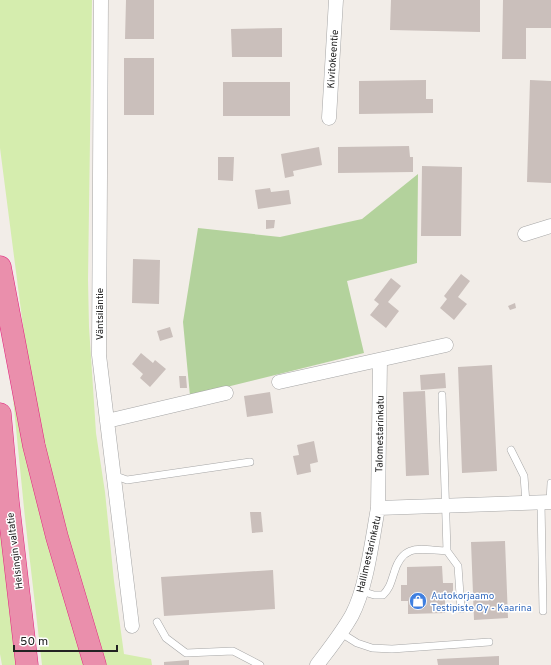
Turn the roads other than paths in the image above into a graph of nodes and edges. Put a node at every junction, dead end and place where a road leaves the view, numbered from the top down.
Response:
1 (101, 0) edge
2 (336, 0) edge
3 (329, 118) dead end
4 (551, 226) edge
5 (525, 234) dead end
6 (0, 267) edge
7 (446, 345) dead end
8 (380, 360) junction
9 (279, 382) dead end
10 (226, 393) dead end
11 (442, 396) dead end
12 (0, 414) edge
13 (107, 421) junction
14 (511, 450) dead end
15 (250, 462) dead end
16 (113, 475) junction
17 (551, 482) edge
18 (547, 502) edge
19 (526, 503) junction
20 (446, 505) junction
21 (378, 508) junction
22 (447, 551) junction
23 (361, 591) junction
24 (460, 609) dead end
25 (543, 611) dead end
26 (157, 622) dead end
27 (132, 626) dead end
28 (341, 633) junction
29 (489, 642) dead end
30 (27, 665) edge
31 (95, 665) edge
32 (260, 665) edge
33 (317, 665) edge

1 - 13 street, Väntsiläntie
2 - 3 street, Kivitokeentie
4 - 5 street
6 - 31 highway
7 - 8 street
8 - 9 street
8 - 21 street, Talomestarinkatu
10 - 13 street
11 - 20 lane
12 - 30 highway, Helsingin valtatie
13 - 16 street, Väntsiläntie
14 - 19 lane
15 - 16 lane
16 - 27 street, Väntsiläntie
17 - 18 lane
18 - 19 street, Hallimestarinkatu
18 - 25 lane
19 - 20 street, Hallimestarinkatu
20 - 21 street, Hallimestarinkatu
20 - 22 lane
21 - 23 street, Hallimestarinkatu
22 - 23 lane
22 - 24 lane
23 - 28 street, Hallimestarinkatu
26 - 32 lane
28 - 29 lane
28 - 33 street, Hallimestarinkatu

